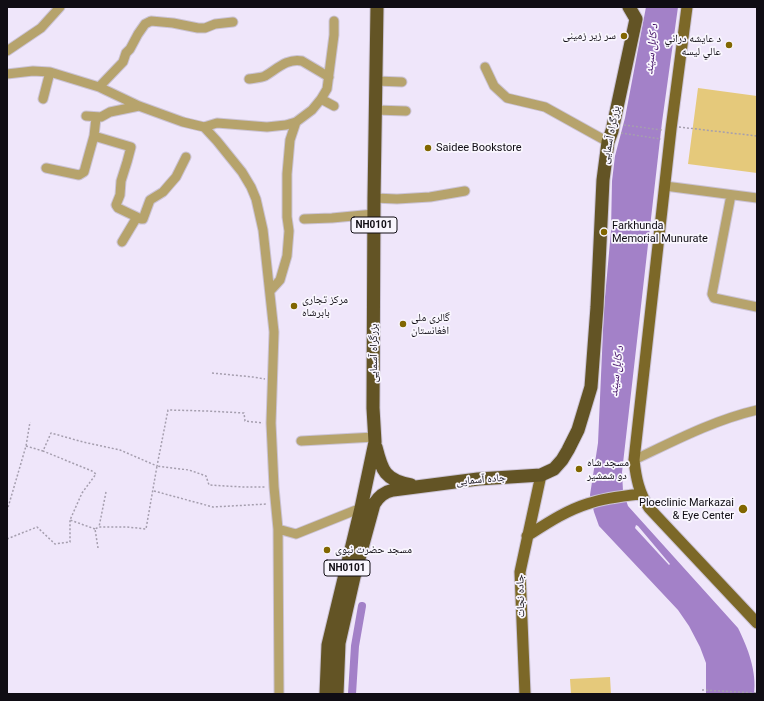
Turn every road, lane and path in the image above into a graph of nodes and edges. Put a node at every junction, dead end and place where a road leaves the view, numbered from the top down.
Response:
1 (60, 7) edge
2 (377, 7) edge
3 (629, 7) edge
4 (687, 7) edge
5 (636, 13) edge
6 (334, 21) dead end
7 (233, 22) dead end
8 (7, 51) edge
9 (485, 67) dead end
10 (50, 72) junction
11 (7, 74) edge
12 (329, 77) junction
13 (249, 79) dead end
14 (376, 81) junction
15 (402, 82) dead end
16 (99, 87) junction
17 (43, 99) dead end
18 (321, 99) junction
19 (139, 106) junction
20 (334, 106) dead end
21 (376, 110) junction
22 (406, 111) dead end
23 (86, 116) dead end
24 (96, 118) junction
25 (296, 122) junction
26 (619, 125) dead end
27 (204, 127) junction
28 (667, 128) junction
29 (619, 133) dead end
30 (94, 136) junction
31 (757, 136) edge
32 (661, 138) dead end
33 (608, 142) junction
34 (186, 156) dead end
35 (46, 168) dead end
36 (665, 186) junction
37 (465, 191) dead end
38 (731, 195) junction
39 (374, 198) junction
40 (757, 198) edge
41 (374, 214) junction
42 (137, 217) junction
43 (304, 219) dead end
44 (122, 242) dead end
45 (270, 291) junction
46 (757, 307) edge
47 (212, 373) dead end
48 (273, 380) junction
49 (757, 410) edge
50 (30, 422) dead end
51 (271, 423) junction
52 (375, 440) junction
53 (301, 441) dead end
54 (26, 446) junction
55 (43, 451) junction
56 (634, 460) junction
57 (157, 466) junction
58 (542, 476) junction
59 (274, 487) junction
60 (420, 487) junction
61 (153, 491) junction
62 (106, 492) dead end
63 (641, 494) junction
64 (275, 504) junction
65 (361, 508) junction
66 (7, 512) edge
67 (70, 520) junction
68 (99, 527) junction
69 (95, 529) junction
70 (278, 530) junction
71 (527, 536) junction
72 (7, 539) edge
73 (98, 548) dead end
74 (757, 624) edge
75 (702, 690) dead end
76 (756, 693) edge
77 (279, 694) edge
78 (326, 694) edge
79 (337, 694) edge
80 (526, 694) edge

1 - 8 street
2 - 14 highway, بزرگراه آسمایی / NH0101
3 - 5 highway
4 - 28 main road
5 - 33 highway, بزرگراه آسمایی
6 - 12 street
7 - 16 street
9 - 33 street
10 - 11 street
10 - 16 street
10 - 17 street
12 - 13 street
12 - 18 street
14 - 15 street
14 - 21 highway, بزرگراه آسمایی / NH0101
16 - 19 street
18 - 20 street
18 - 25 street
19 - 24 street
19 - 27 street
21 - 22 street
21 - 39 highway, بزرگراه آسمایی / NH0101
23 - 24 street
24 - 30 street
25 - 27 street
25 - 45 street
26 - 28 path
27 - 45 street
28 - 31 path
28 - 36 main road
29 - 32 path
30 - 35 street
30 - 42 street
33 - 58 highway, بزرگراه آسمایی
34 - 42 street
36 - 38 street
36 - 56 main road
37 - 39 street
38 - 40 street
38 - 46 street
39 - 41 highway, بزرگراه آسمایی / NH0101
41 - 43 street
41 - 52 highway, بزرگراه آسمایی / NH0101
42 - 44 street
45 - 48 street
47 - 48 path
48 - 51 street
49 - 56 street
50 - 54 path
51 - 57 path
51 - 59 street
52 - 53 street
52 - 60 highway
52 - 65 highway, بزرگراه آسمایی / NH0101
54 - 55 path
54 - 66 path
55 - 57 path
55 - 67 path
56 - 63 main road
57 - 59 path
57 - 61 path
58 - 60 highway, جاده آسمایی / NH0101
58 - 71 main road, جاده نجات
59 - 64 street
60 - 79 highway, NH0101
61 - 64 path
61 - 68 path
62 - 68 path
63 - 71 main road
63 - 74 main road
64 - 70 street
65 - 70 street
65 - 78 highway, بزرگراه آسمایی / NH0101
67 - 69 path
67 - 72 path
68 - 69 path
69 - 73 path
70 - 77 street
71 - 80 main road, جاده نجات
75 - 76 path

